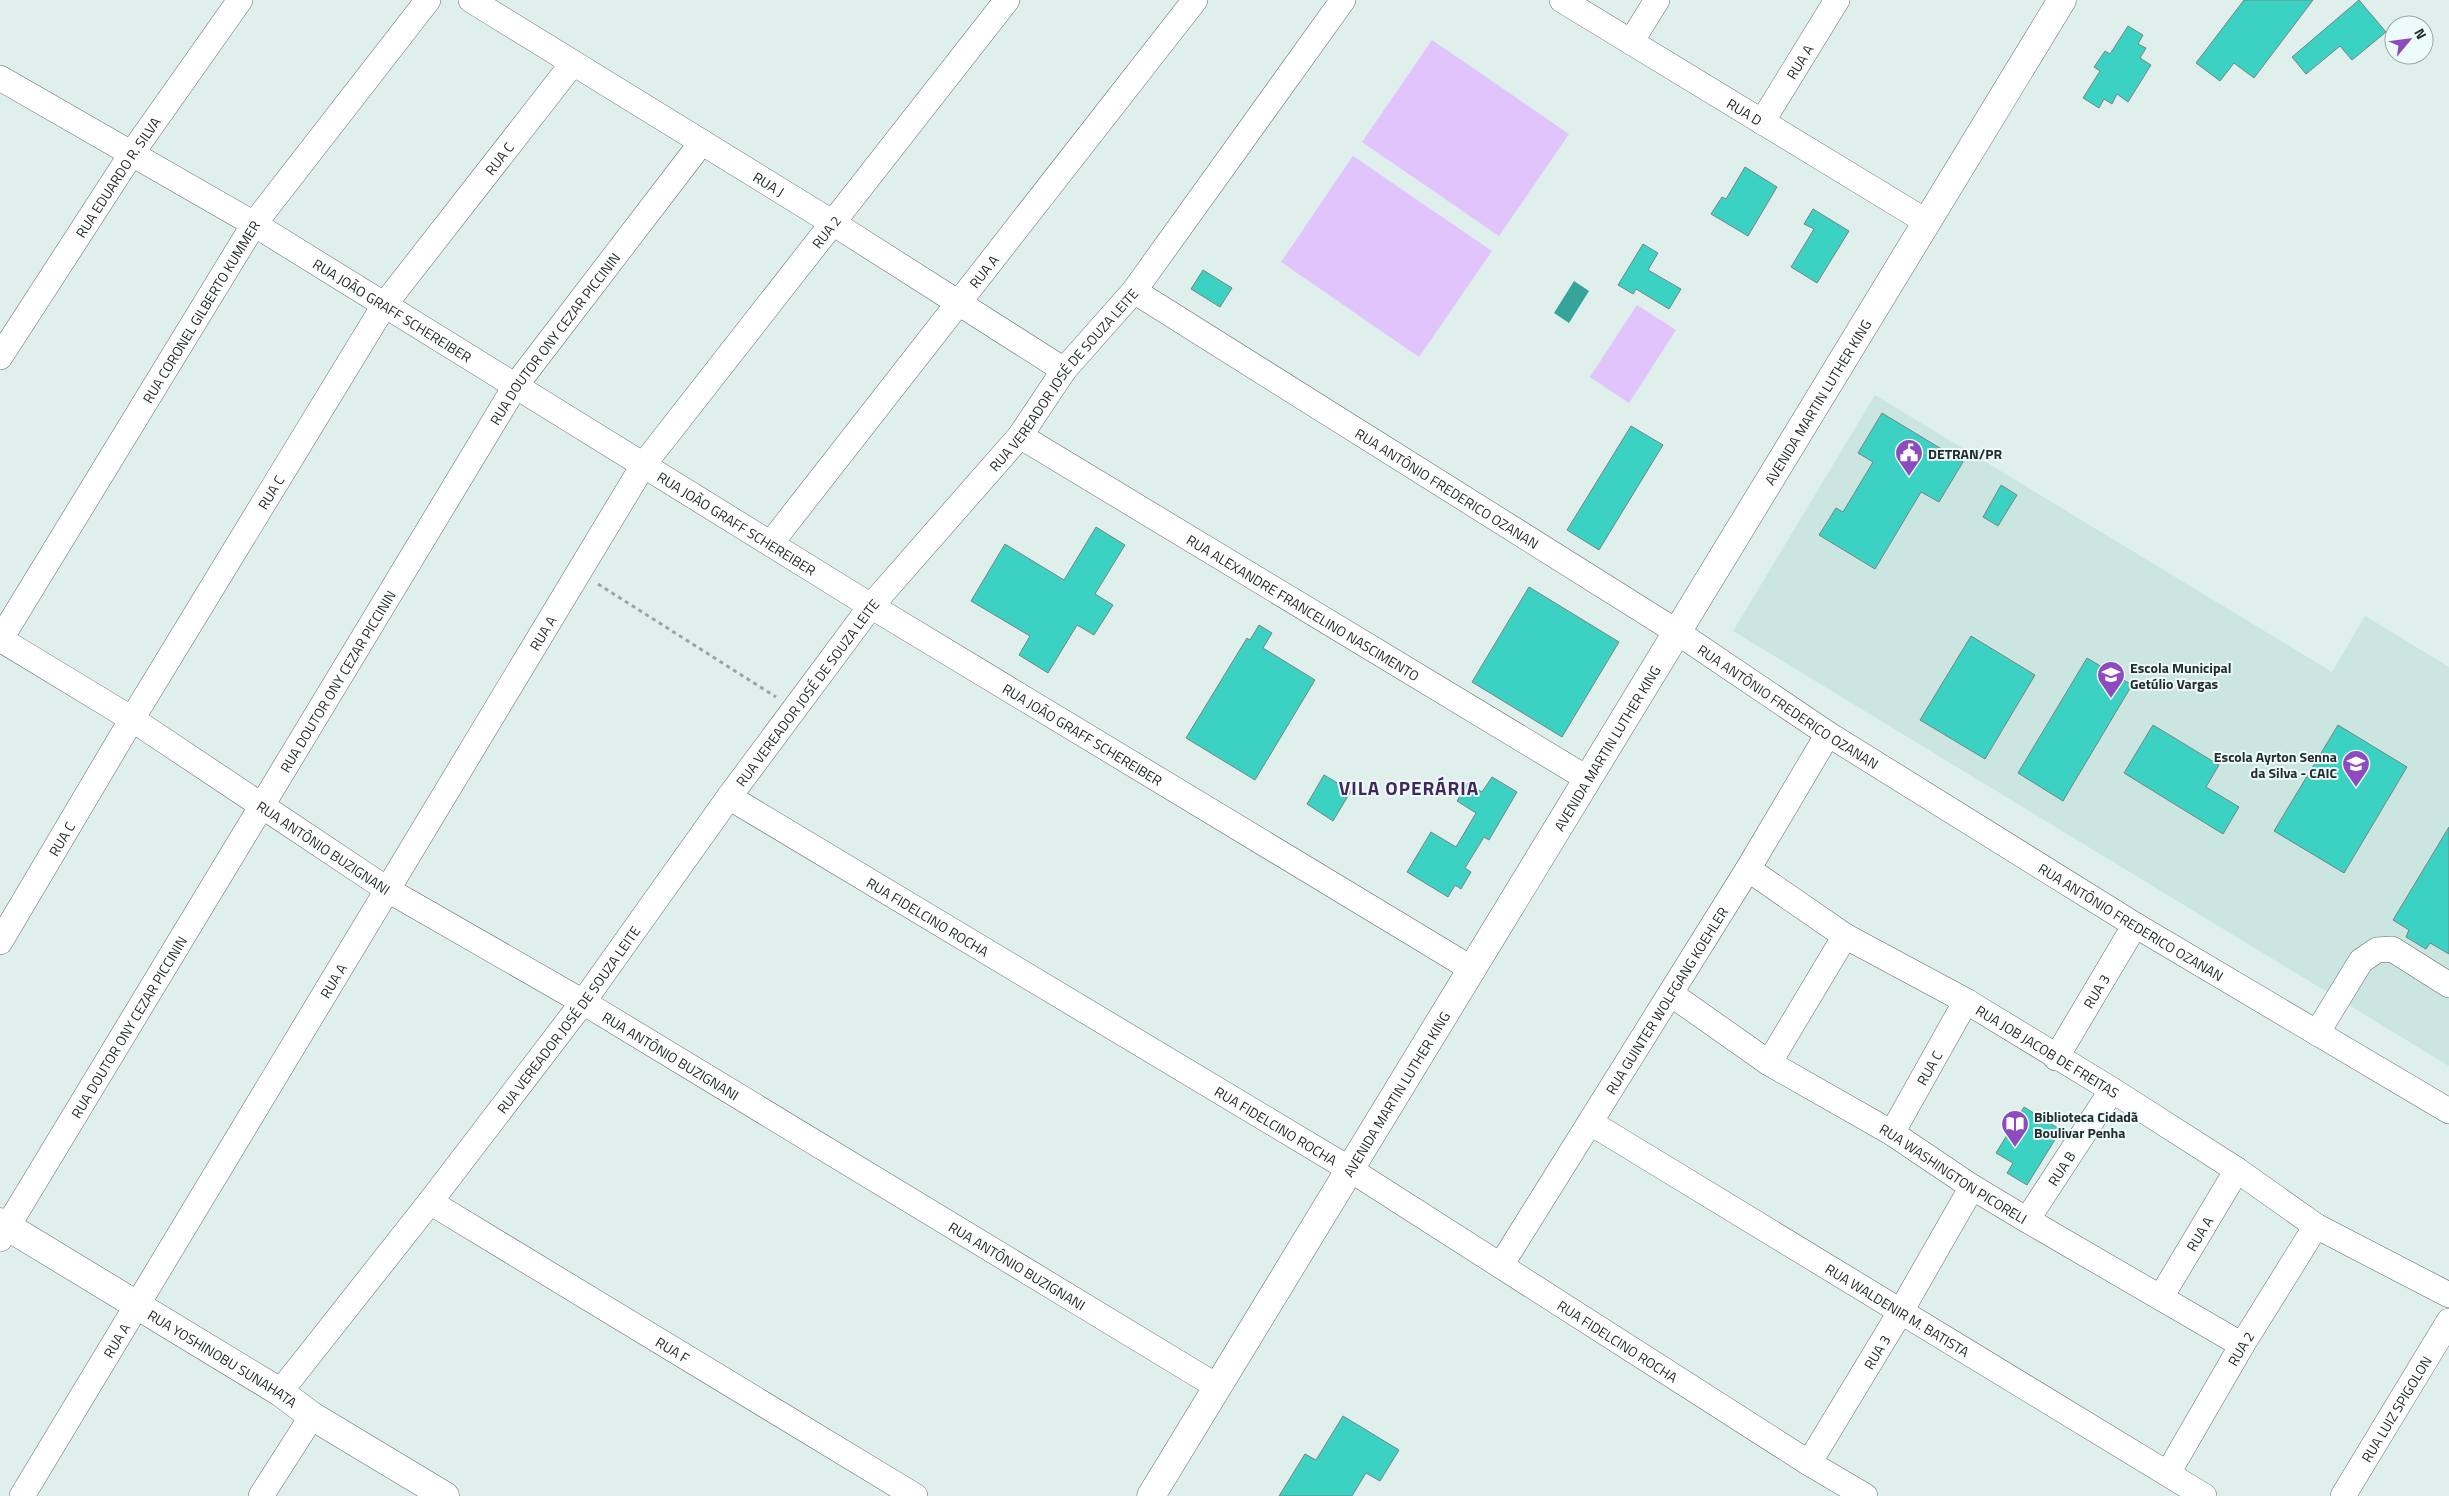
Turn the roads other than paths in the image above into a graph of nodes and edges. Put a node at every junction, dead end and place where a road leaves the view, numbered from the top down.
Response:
1 (240, 0) edge
2 (428, 0) edge
3 (471, 0) edge
4 (1007, 0) edge
5 (1195, 0) edge
6 (1343, 0) edge
7 (1562, 0) edge
8 (1657, 0) edge
9 (1837, 0) edge
10 (2062, 0) edge
11 (1631, 42) junction
12 (573, 63) junction
13 (0, 78) edge
14 (1762, 122) junction
15 (702, 142) junction
16 (132, 152) junction
17 (1927, 222) junction
18 (833, 223) junction
19 (254, 224) junction
20 (1134, 290) junction
21 (960, 303) junction
22 (385, 304) junction
23 (0, 357) edge
24 (1064, 370) junction
25 (516, 385) junction
26 (1020, 436) junction
27 (644, 464) junction
28 (771, 543) junction
29 (871, 606) junction
30 (1677, 632) junction
31 (0, 640) edge
32 (132, 719) junction
33 (1828, 734) junction
34 (1588, 779) junction
35 (729, 798) junction
36 (262, 805) junction
37 (1748, 869) junction
38 (388, 890) junction
39 (2135, 925) junction
40 (1845, 936) junction
41 (0, 942) edge
42 (1472, 969) junction
43 (2449, 985) edge
44 (1671, 994) junction
45 (1966, 1001) junction
46 (583, 1002) junction
47 (2317, 1033) junction
48 (2056, 1058) junction
49 (1769, 1063) junction
50 (2112, 1090) junction
51 (2449, 1111) edge
52 (1591, 1123) junction
53 (1892, 1133) junction
54 (1350, 1170) junction
55 (2237, 1170) junction
56 (1972, 1187) junction
57 (430, 1202) junction
58 (2027, 1220) junction
59 (2316, 1226) junction
60 (2, 1229) edge
61 (1501, 1265) junction
62 (2449, 1295) edge
63 (2162, 1297) junction
64 (137, 1306) junction
65 (1901, 1311) junction
66 (2449, 1321) edge
67 (2242, 1344) junction
68 (1218, 1388) junction
69 (280, 1392) junction
70 (312, 1416) junction
71 (1809, 1463) junction
72 (2168, 1473) junction
73 (22, 1496) edge
74 (261, 1496) edge
75 (445, 1496) edge
76 (915, 1496) edge
77 (1152, 1496) edge
78 (1865, 1496) edge
79 (2204, 1496) edge
80 (2342, 1496) edge

1 - 16 street, RUA EDUARDO R. SILVA
2 - 19 street, RUA CORONEL GILBERTO KUMMER
3 - 12 street, RUA J
4 - 18 street, RUA 2
5 - 21 street, RUA A
6 - 20 street, RUA VEREADOR JOSÉ DE SOUZA LEITE
7 - 11 street, RUA D
8 - 11 street
9 - 14 street, RUA A
10 - 17 main road, AVENIDA MARTIN LUTHER KING
11 - 14 street, RUA D
12 - 15 street, RUA J
12 - 22 street, RUA C
13 - 16 street, RUA JOÃO GRAFF SCHEREIBER
14 - 17 street, RUA D
15 - 18 street, RUA J
15 - 25 street, RUA DOUTOR ONY CEZAR PICCININ
16 - 19 street, RUA JOÃO GRAFF SCHEREIBER
16 - 23 street, RUA EDUARDO R. SILVA
17 - 30 main road, AVENIDA MARTIN LUTHER KING
18 - 21 street, RUA J
18 - 27 street, RUA 2
19 - 22 street, RUA JOÃO GRAFF SCHEREIBER
19 - 31 street, RUA CORONEL GILBERTO KUMMER
20 - 24 street, RUA VEREADOR JOSÉ DE SOUZA LEITE
20 - 30 street, RUA ANTÔNIO FREDERICO OZANAN
21 - 24 street, RUA J
21 - 28 street, RUA A
22 - 25 street, RUA JOÃO GRAFF SCHEREIBER
22 - 32 street, RUA C
24 - 26 street, RUA VEREADOR JOSÉ DE SOUZA LEITE
25 - 27 street, RUA JOÃO GRAFF SCHEREIBER
25 - 36 street, RUA DOUTOR ONY CEZAR PICCININ
26 - 29 street, RUA VEREADOR JOSÉ DE SOUZA LEITE
26 - 34 street, RUA ALEXANDRE FRANCELINO NASCIMENTO
27 - 28 street, RUA JOÃO GRAFF SCHEREIBER
27 - 38 street, RUA A
28 - 29 street, RUA JOÃO GRAFF SCHEREIBER
29 - 35 street, RUA VEREADOR JOSÉ DE SOUZA LEITE
29 - 42 street, RUA JOÃO GRAFF SCHEREIBER
30 - 33 street, RUA ANTÔNIO FREDERICO OZANAN
30 - 34 main road, AVENIDA MARTIN LUTHER KING
31 - 32 street, RUA ANTÔNIO BUZIGNANI
32 - 36 street, RUA ANTÔNIO BUZIGNANI
32 - 41 street, RUA C
33 - 37 street, RUA GUINTER WOLFGANG KOEHLER
33 - 39 street, RUA ANTÔNIO FREDERICO OZANAN
34 - 42 main road, AVENIDA MARTIN LUTHER KING
35 - 46 street, RUA VEREADOR JOSÉ DE SOUZA LEITE
35 - 54 street, RUA FIDELCINO ROCHA
36 - 38 street, RUA ANTÔNIO BUZIGNANI
36 - 60 street, RUA DOUTOR ONY CEZAR PICCININ
37 - 40 street, RUA JOB JACOB DE FREITAS
37 - 44 street, RUA GUINTER WOLFGANG KOEHLER
38 - 46 street, RUA ANTÔNIO BUZIGNANI
38 - 64 street, RUA A
39 - 47 street, RUA ANTÔNIO FREDERICO OZANAN
39 - 48 street, RUA 3
40 - 45 street, RUA JOB JACOB DE FREITAS
40 - 49 street
42 - 54 main road, AVENIDA MARTIN LUTHER KING
43 - 47 street
44 - 49 street, RUA WASHINGTON PICORELI
44 - 52 street, RUA GUINTER WOLFGANG KOEHLER
45 - 48 street, RUA JOB JACOB DE FREITAS
45 - 53 street, RUA C
46 - 57 street, RUA VEREADOR JOSÉ DE SOUZA LEITE
46 - 68 street, RUA ANTÔNIO BUZIGNANI
47 - 51 street, RUA ANTÔNIO FREDERICO OZANAN
48 - 50 street, RUA JOB JACOB DE FREITAS
49 - 53 street, RUA WASHINGTON PICORELI
50 - 55 street, RUA JOB JACOB DE FREITAS
50 - 58 street, RUA B
52 - 61 street, RUA GUINTER WOLFGANG KOEHLER
52 - 65 street, RUA WALDENIR M. BATISTA
53 - 56 street, RUA WASHINGTON PICORELI
54 - 61 street, RUA FIDELCINO ROCHA
54 - 68 main road, AVENIDA MARTIN LUTHER KING
55 - 59 street, RUA JOB JACOB DE FREITAS
55 - 63 street, RUA A
56 - 58 street, RUA WASHINGTON PICORELI
56 - 65 street, RUA 3
57 - 69 street, RUA VEREADOR JOSÉ DE SOUZA LEITE
57 - 76 street, RUA F
58 - 63 street, RUA WASHINGTON PICORELI
59 - 62 street, RUA JOB JACOB DE FREITAS
59 - 67 street, RUA 2
60 - 64 main road, RUA YOSHINOBU SUNAHATA
61 - 71 street, RUA FIDELCINO ROCHA
63 - 67 street, RUA WASHINGTON PICORELI
64 - 69 main road, RUA YOSHINOBU SUNAHATA
64 - 73 street, RUA A
65 - 71 street, RUA 3
65 - 72 street, RUA WALDENIR M. BATISTA
66 - 80 street, RUA LUIZ SPIGOLON
67 - 72 street, RUA 2
68 - 77 main road, AVENIDA MARTIN LUTHER KING
69 - 70 main road, RUA YOSHINOBU SUNAHATA
70 - 74 street
70 - 75 main road, RUA YOSHINOBU SUNAHATA
71 - 78 street, RUA FIDELCINO ROCHA
72 - 79 street, RUA WALDENIR M. BATISTA

